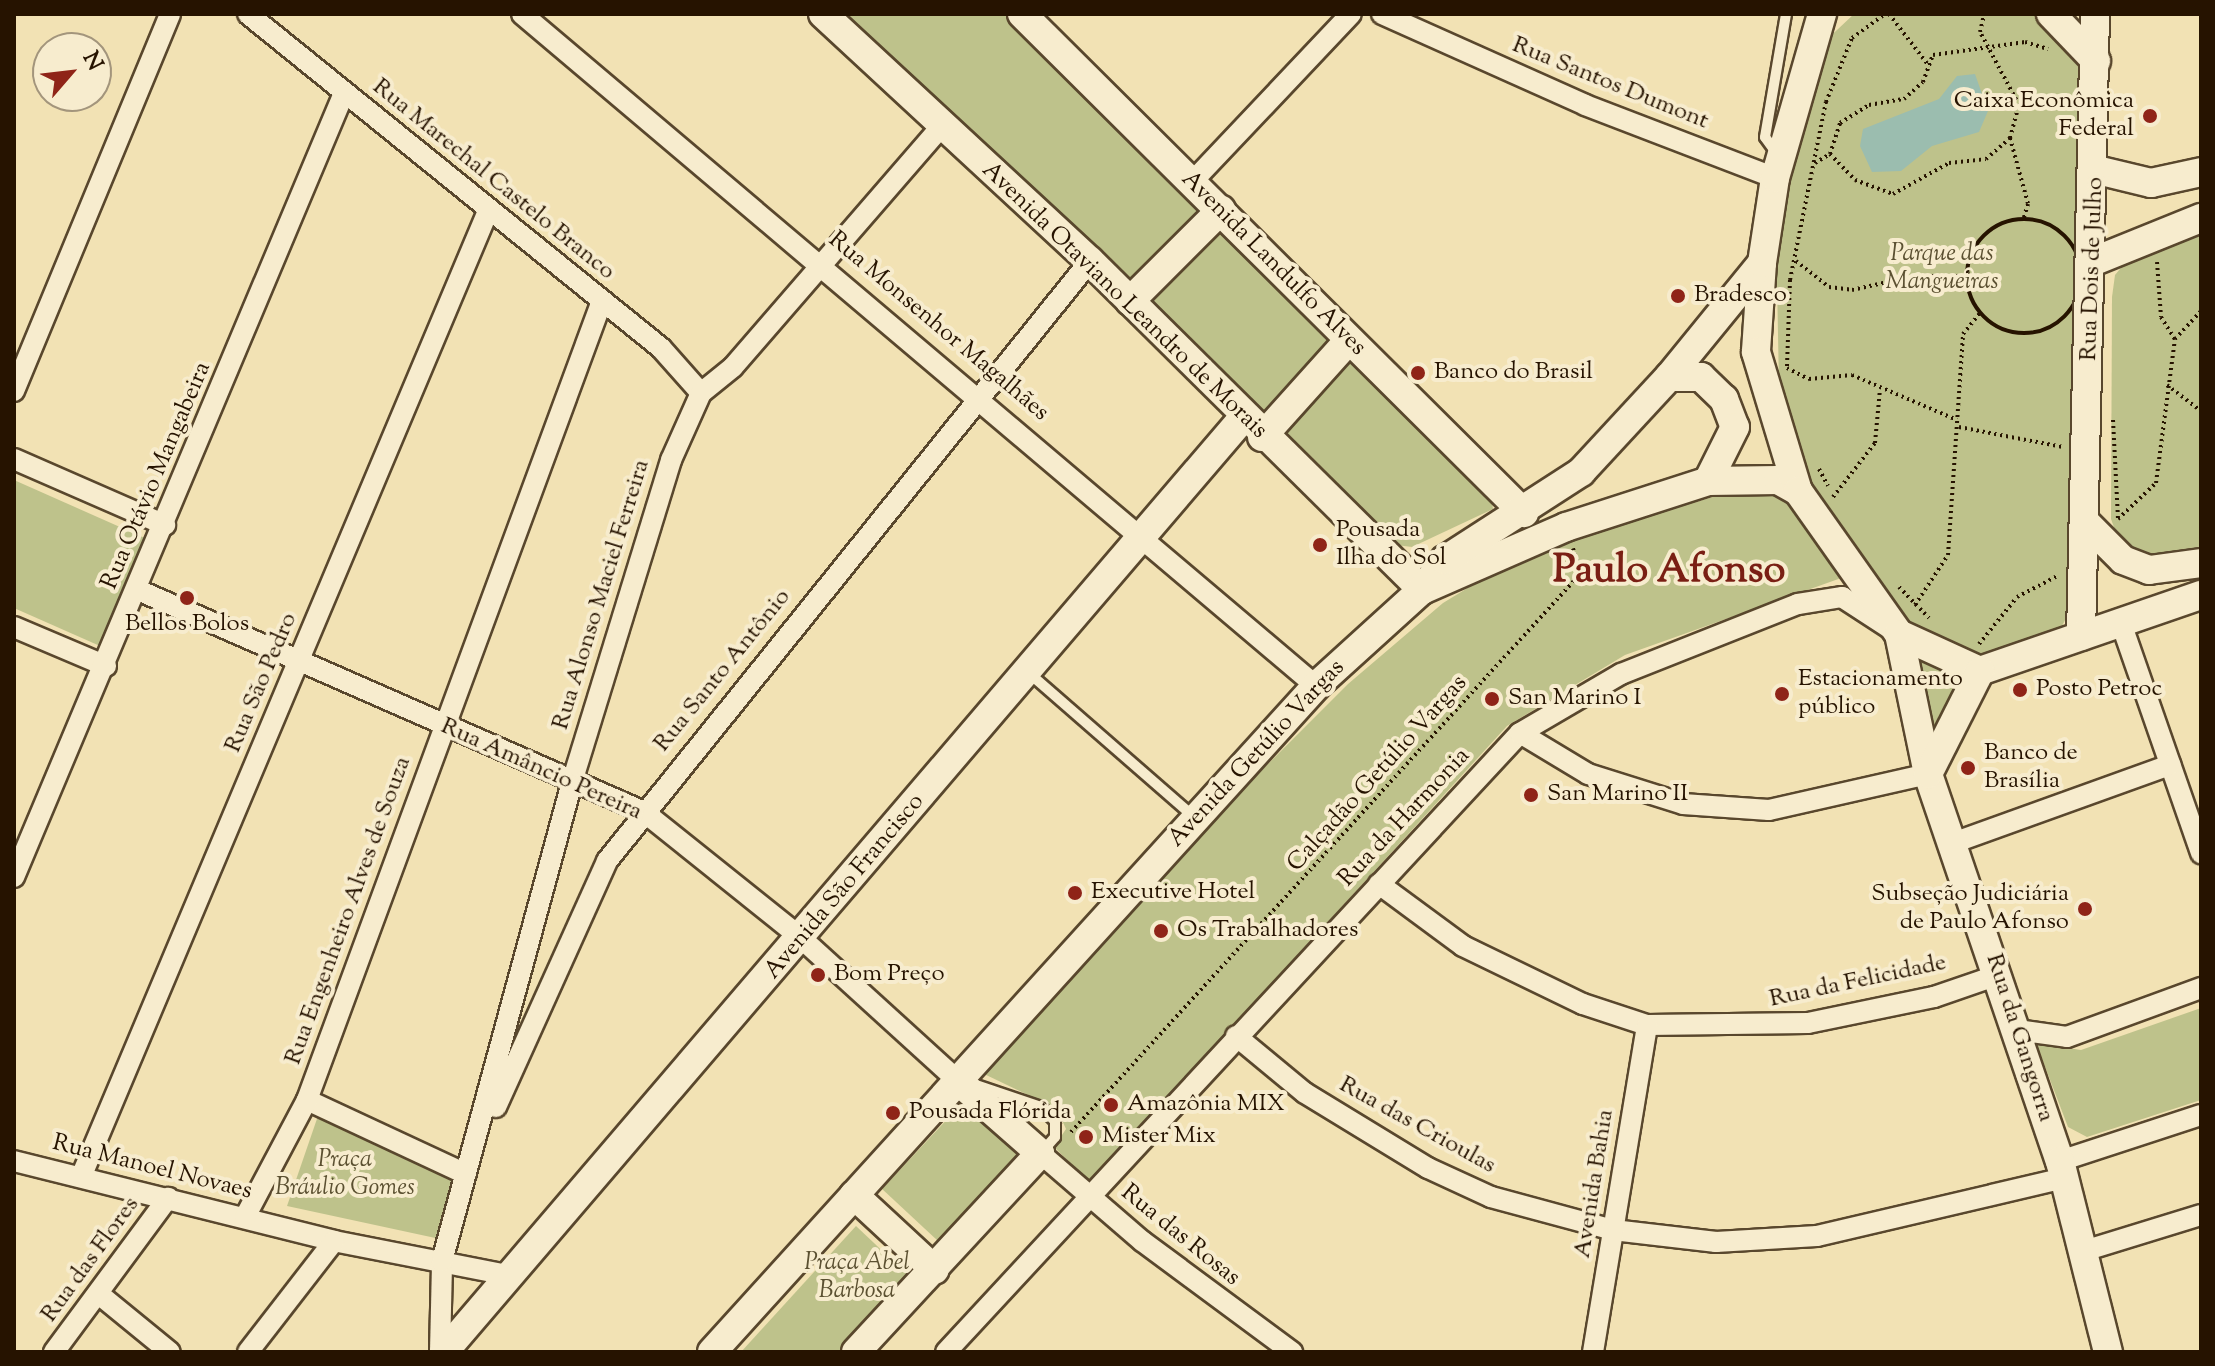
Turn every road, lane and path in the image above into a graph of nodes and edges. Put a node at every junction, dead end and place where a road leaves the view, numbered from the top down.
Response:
1 (170, 14) edge
2 (248, 14) edge
3 (522, 14) edge
4 (823, 14) edge
5 (1022, 14) edge
6 (1351, 14) edge
7 (1382, 14) edge
8 (1786, 14) edge
9 (1887, 14) edge
10 (1984, 14) edge
11 (2051, 14) edge
12 (2095, 14) edge
13 (1830, 17) edge
14 (2054, 51) dead end
15 (1990, 52) junction
16 (2096, 61) junction
17 (1929, 66) junction
18 (344, 93) junction
19 (942, 126) junction
20 (2010, 138) junction
21 (1830, 154) junction
22 (1815, 163) junction
23 (1778, 168) junction
24 (2097, 170) junction
25 (2201, 172) edge
26 (1192, 182) junction
27 (489, 209) junction
28 (1221, 210) junction
29 (2024, 217) junction
30 (2201, 218) edge
31 (2157, 249) dead end
32 (1090, 261) junction
33 (1796, 261) junction
34 (2085, 261) junction
35 (1762, 263) junction
36 (823, 264) junction
37 (1966, 276) junction
38 (602, 301) junction
39 (1130, 301) junction
40 (2081, 307) dead end
41 (2201, 311) edge
42 (1980, 313) junction
43 (2175, 339) junction
44 (1348, 341) junction
45 (1787, 368) junction
46 (1669, 377) junction
47 (16, 382) edge
48 (1790, 383) dead end
49 (2167, 385) junction
50 (1880, 389) junction
51 (701, 393) junction
52 (982, 397) junction
53 (2201, 411) edge
54 (2113, 417) dead end
55 (1957, 420) junction
56 (1959, 427) junction
57 (1252, 428) junction
58 (2101, 447) junction
59 (1813, 455) dead end
60 (14, 459) edge
61 (1708, 481) junction
62 (1798, 491) junction
63 (1833, 497) junction
64 (1840, 510) dead end
65 (1524, 513) junction
66 (2118, 519) junction
67 (165, 525) junction
68 (2088, 525) junction
69 (1566, 527) junction
70 (2122, 527) dead end
71 (1144, 536) junction
72 (2201, 563) edge
73 (2065, 571) dead end
74 (1893, 581) dead end
75 (138, 590) junction
76 (1422, 590) junction
77 (2201, 595) edge
78 (1915, 605) junction
79 (2121, 623) junction
80 (1935, 624) dead end
81 (14, 627) edge
82 (1899, 634) junction
83 (2081, 636) junction
84 (1968, 641) dead end
85 (1983, 654) junction
86 (106, 666) junction
87 (298, 666) junction
88 (1029, 673) junction
89 (1316, 686) junction
90 (445, 728) junction
91 (1520, 733) junction
92 (2170, 765) junction
93 (1928, 774) junction
94 (572, 782) junction
95 (644, 812) junction
96 (1197, 819) junction
97 (1953, 843) junction
98 (2201, 853) edge
99 (14, 877) edge
100 (1379, 884) junction
101 (801, 938) junction
102 (1998, 975) junction
103 (2201, 988) edge
104 (1647, 1025) junction
105 (2017, 1030) junction
106 (1236, 1036) junction
107 (959, 1082) junction
108 (307, 1100) junction
109 (2201, 1115) edge
110 (1066, 1136) dead end
111 (1040, 1153) junction
112 (14, 1161) edge
113 (469, 1168) junction
114 (2062, 1169) junction
115 (81, 1177) junction
116 (1086, 1193) junction
117 (854, 1195) junction
118 (168, 1198) junction
119 (2201, 1215) edge
120 (245, 1217) junction
121 (1613, 1230) junction
122 (334, 1241) junction
123 (2087, 1250) junction
124 (442, 1261) junction
125 (935, 1270) junction
126 (512, 1276) junction
127 (100, 1295) junction
128 (54, 1352) edge
129 (170, 1352) edge
130 (248, 1352) edge
131 (442, 1352) edge
132 (712, 1352) edge
133 (856, 1352) edge
134 (947, 1352) edge
135 (1292, 1352) edge
136 (1593, 1352) edge
137 (2108, 1352) edge

1 - 47 street
2 - 18 street, Rua Marechal Castelo Branco
3 - 36 street, Rua Monsenhor Magalhães
4 - 19 street, Avenida Otaviano Leandro de Morais
5 - 26 street, Avenida Landulfo Alves
6 - 26 street
7 - 23 street, Rua Santos Dumont
8 - 23 lane
9 - 17 path
9 - 22 path
10 - 15 path
11 - 16 street
12 - 16 street, Rua Dois de Julho
13 - 23 street
14 - 15 path
15 - 17 path
15 - 20 path
16 - 24 street, Rua Dois de Julho
17 - 21 path
18 - 27 street, Rua Marechal Castelo Branco
18 - 67 street, Rua Otávio Mangabeira
19 - 32 street, Avenida Otaviano Leandro de Morais
19 - 36 street, Rua Alonso Maciel Ferreira
20 - 21 path
20 - 29 path
21 - 22 path
22 - 33 path
23 - 35 street
24 - 25 street
24 - 34 street, Rua Dois de Julho
26 - 28 street, Avenida Landulfo Alves
27 - 38 street, Rua Marechal Castelo Branco
27 - 87 street, Rua São Pedro
28 - 39 street
28 - 44 street, Avenida Landulfo Alves
29 - 34 path
29 - 37 path
30 - 34 street
31 - 43 path
32 - 39 street, Avenida Otaviano Leandro de Morais
32 - 52 street, Rua Santo Antônio
33 - 37 path
33 - 45 path
34 - 40 path
34 - 42 path
34 - 58 street, Rua Dois de Julho
35 - 46 street, Avenida Getúlio Vargas
35 - 62 street, Rua da Gangorra
36 - 51 street, Rua Alonso Maciel Ferreira
36 - 52 street, Rua Monsenhor Magalhães
37 - 42 path
38 - 51 street, Rua Marechal Castelo Branco
38 - 90 street, Rua Engenheiro Alves de Souza
39 - 57 street, Avenida Otaviano Leandro de Morais
41 - 43 path
42 - 55 path
43 - 49 path
44 - 57 street, Avenida São Francisco
44 - 65 street, Avenida Landulfo Alves
45 - 48 path
45 - 50 path
46 - 61 street
46 - 65 street, Avenida Getúlio Vargas
49 - 53 path
49 - 66 path
50 - 55 path
50 - 63 path
51 - 94 street, Rua Alonso Maciel Ferreira
52 - 71 street, Rua Monsenhor Magalhães
52 - 95 street, Rua Santo Antônio
54 - 58 path
55 - 56 path
56 - 58 path
56 - 78 path
57 - 71 street, Avenida São Francisco
57 - 76 street, Avenida Otaviano Leandro de Morais
58 - 66 path
58 - 68 street, Rua Dois de Julho
59 - 63 path
60 - 67 street
61 - 62 street, Avenida Getúlio Vargas
61 - 69 street, Avenida Getúlio Vargas
62 - 82 street, Rua da Gangorra
63 - 64 path
65 - 76 street, Avenida Getúlio Vargas
66 - 70 path
67 - 75 street, Rua Otávio Mangabeira
68 - 72 street
68 - 83 street, Rua Dois de Julho
69 - 76 street, Avenida Getúlio Vargas
69 - 110 path, Calçadão Getúlio Vargas
71 - 88 street, Avenida São Francisco
71 - 89 street, Rua Monsenhor Magalhães
73 - 85 path
74 - 78 path
75 - 86 street, Rua Otávio Mangabeira
75 - 87 street, Rua Amâncio Pereira
76 - 89 street, Avenida Getúlio Vargas
77 - 79 street
78 - 80 path
79 - 83 street
79 - 92 street
81 - 86 street
82 - 85 street
82 - 91 street, Rua da Harmonia
82 - 93 street, Rua da Gangorra
83 - 85 street
84 - 85 path
85 - 93 street
86 - 99 street, Rua Otávio Mangabeira
87 - 90 street, Rua Amâncio Pereira
87 - 115 street, Rua São Pedro
88 - 96 lane
88 - 101 street, Avenida São Francisco
89 - 96 street, Avenida Getúlio Vargas
90 - 94 street, Rua Amâncio Pereira
90 - 108 street, Rua Engenheiro Alves de Souza
91 - 93 street
91 - 100 street, Rua da Harmonia
92 - 97 street
92 - 98 street
93 - 97 street, Rua da Gangorra
94 - 95 street, Rua Amâncio Pereira
94 - 113 street, Rua Alonso Maciel Ferreira
95 - 101 street, Rua Amâncio Pereira
95 - 113 street, Rua Santo Antônio
96 - 107 street, Avenida Getúlio Vargas
97 - 102 street, Rua da Gangorra
100 - 104 street, Rua da Felicidade
100 - 106 street, Rua da Harmonia
101 - 107 street, Rua Amâncio Pereira
101 - 126 street, Avenida São Francisco
102 - 104 street, Rua da Felicidade
102 - 105 street, Rua da Gangorra
103 - 105 street
104 - 121 street, Avenida Bahia
105 - 114 street, Rua da Gangorra
106 - 116 street, Rua da Harmonia
106 - 121 street, Rua das Crioulas
107 - 111 street, Rua Amâncio Pereira
107 - 117 street, Avenida Getúlio Vargas
108 - 113 street
108 - 120 street, Rua Engenheiro Alves de Souza
109 - 114 street, Rua das Crioulas
111 - 116 street, Rua das Rosas
111 - 125 street
112 - 115 street, Rua Manoel Novaes
113 - 124 street, Rua Alonso Maciel Ferreira
114 - 121 street, Rua das Crioulas
114 - 123 street, Rua da Gangorra
115 - 118 street, Rua Manoel Novaes
116 - 134 street, Rua da Harmonia
116 - 135 street, Rua das Rosas
117 - 125 street
117 - 132 street, Avenida Getúlio Vargas
118 - 120 street, Rua Manoel Novaes
118 - 127 street, Rua das Flores
119 - 123 street
120 - 122 street, Rua Manoel Novaes
121 - 136 street, Avenida Bahia
122 - 124 street, Rua Manoel Novaes
122 - 130 street
123 - 137 street, Rua da Gangorra
124 - 126 street, Rua Manoel Novaes
124 - 131 street, Rua Alonso Maciel Ferreira
125 - 133 street
126 - 131 street, Avenida São Francisco
127 - 128 street, Rua das Flores
127 - 129 street

